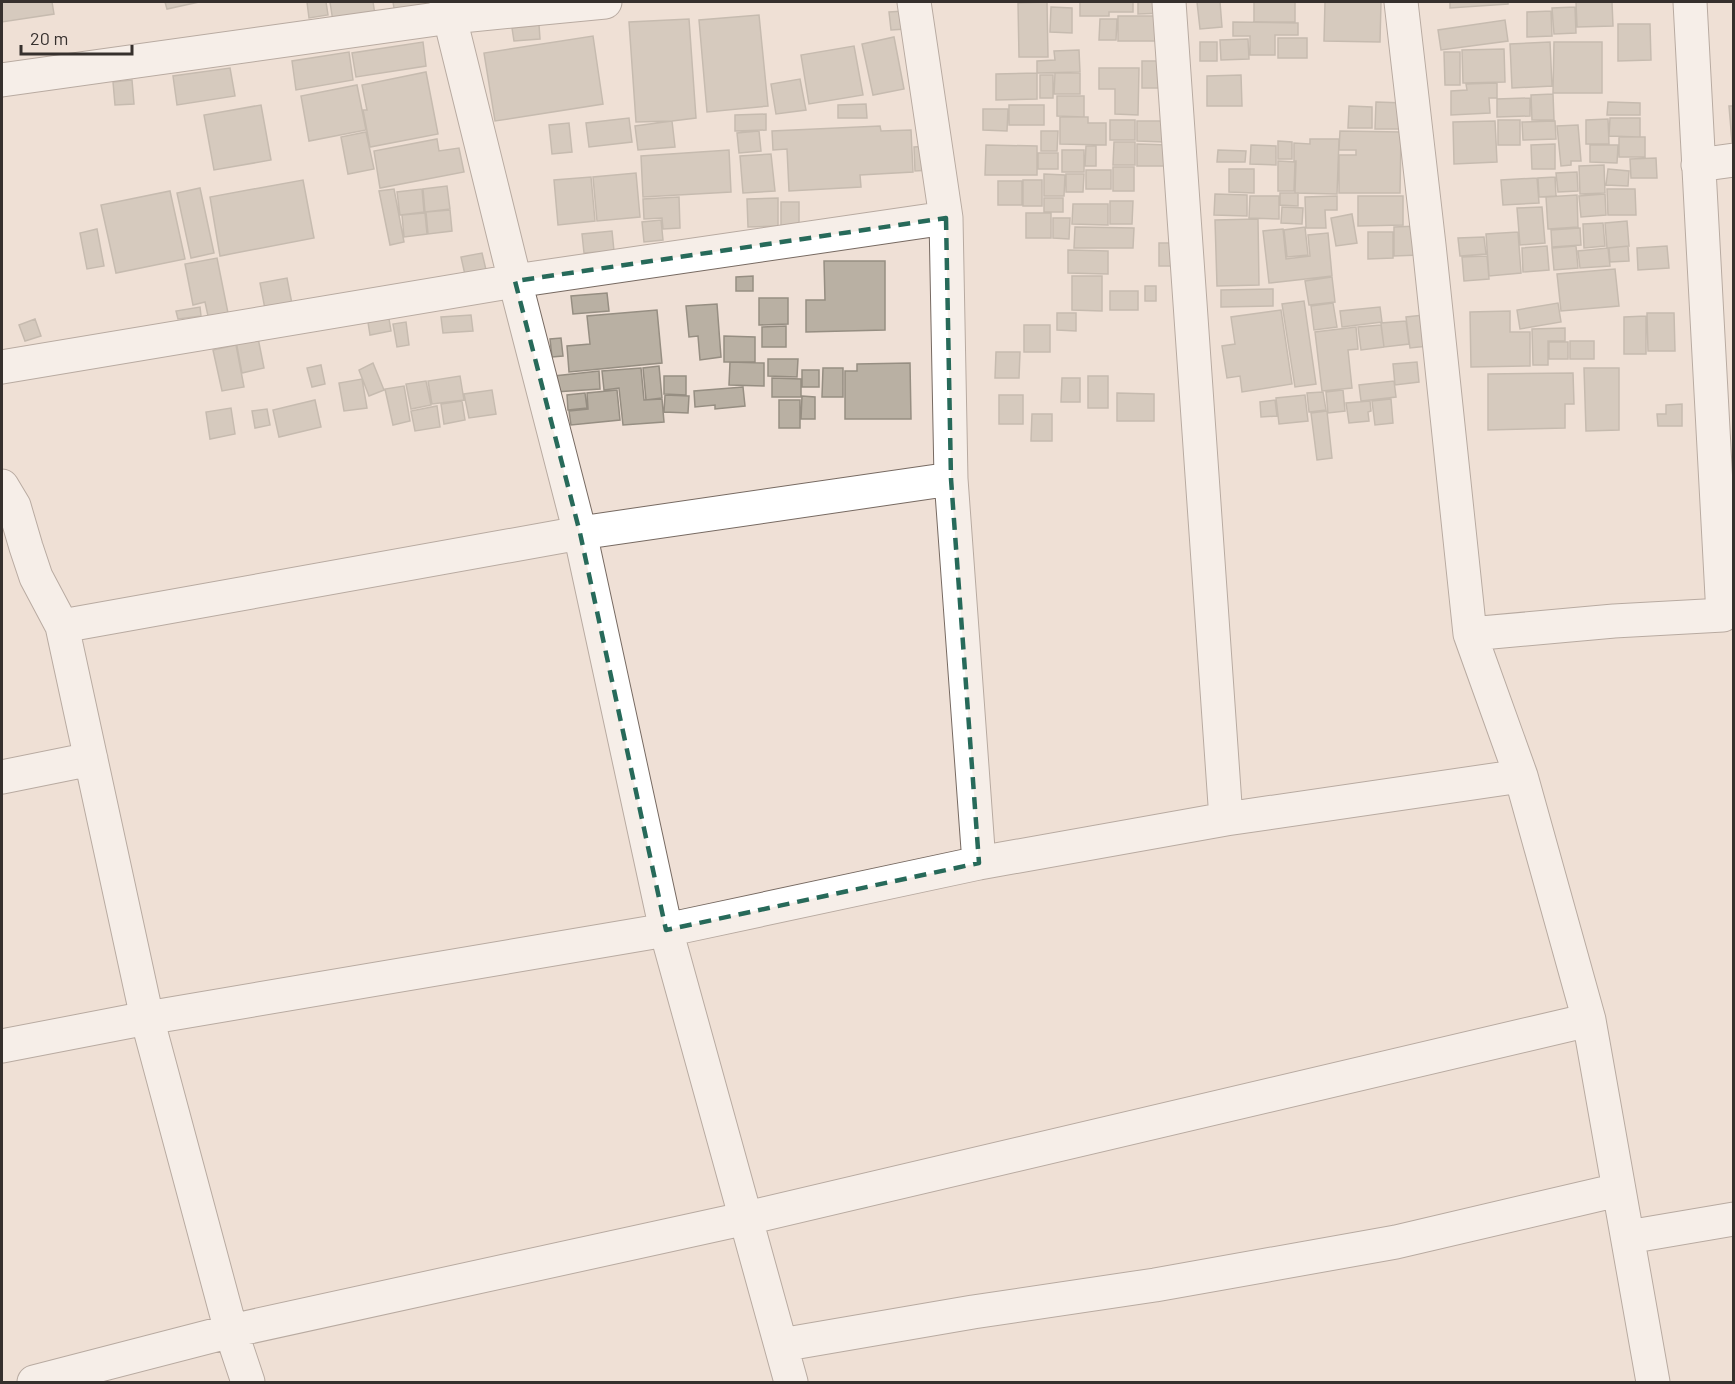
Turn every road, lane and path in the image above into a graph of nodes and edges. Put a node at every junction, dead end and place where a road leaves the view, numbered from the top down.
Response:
1 (604, 2) edge
2 (914, 2) edge
3 (1169, 2) edge
4 (1401, 2) edge
5 (1689, 2) edge
6 (448, 9) edge
7 (2, 80) edge
8 (1734, 160) edge
9 (1698, 165) junction
10 (946, 218) junction
11 (515, 281) junction
12 (2, 367) edge
13 (951, 479) junction
14 (2, 486) edge
15 (580, 532) junction
16 (1728, 614) edge
17 (62, 626) junction
18 (1470, 634) junction
19 (91, 759) junction
20 (1521, 776) junction
21 (2, 777) edge
22 (1226, 819) junction
23 (979, 863) junction
24 (666, 930) junction
25 (147, 1018) junction
26 (1588, 1020) junction
27 (2, 1046) edge
28 (1618, 1190) junction
29 (747, 1218) junction
30 (1734, 1219) edge
31 (1628, 1237) junction
32 (231, 1331) junction
33 (781, 1345) junction
34 (788, 1381) edge
35 (34, 1383) edge
36 (248, 1383) edge
37 (1653, 1383) edge

1 - 6 street
2 - 10 street
3 - 22 street
4 - 18 street
5 - 9 street
6 - 7 street
6 - 11 street
8 - 9 street
9 - 16 street
10 - 11 street
10 - 13 street
11 - 12 street
11 - 15 street
13 - 15 street
13 - 23 street
14 - 17 street
15 - 17 street
15 - 24 street
16 - 18 street
17 - 19 street
18 - 20 street
19 - 21 street
19 - 25 street
20 - 22 street
20 - 26 street
22 - 23 street
23 - 24 street
24 - 25 street
24 - 29 street
25 - 27 street
25 - 32 street
26 - 28 street
26 - 29 street
28 - 31 street
28 - 33 street
29 - 32 street
29 - 33 street
30 - 31 street
31 - 37 street
32 - 35 street
32 - 36 street
33 - 34 street

